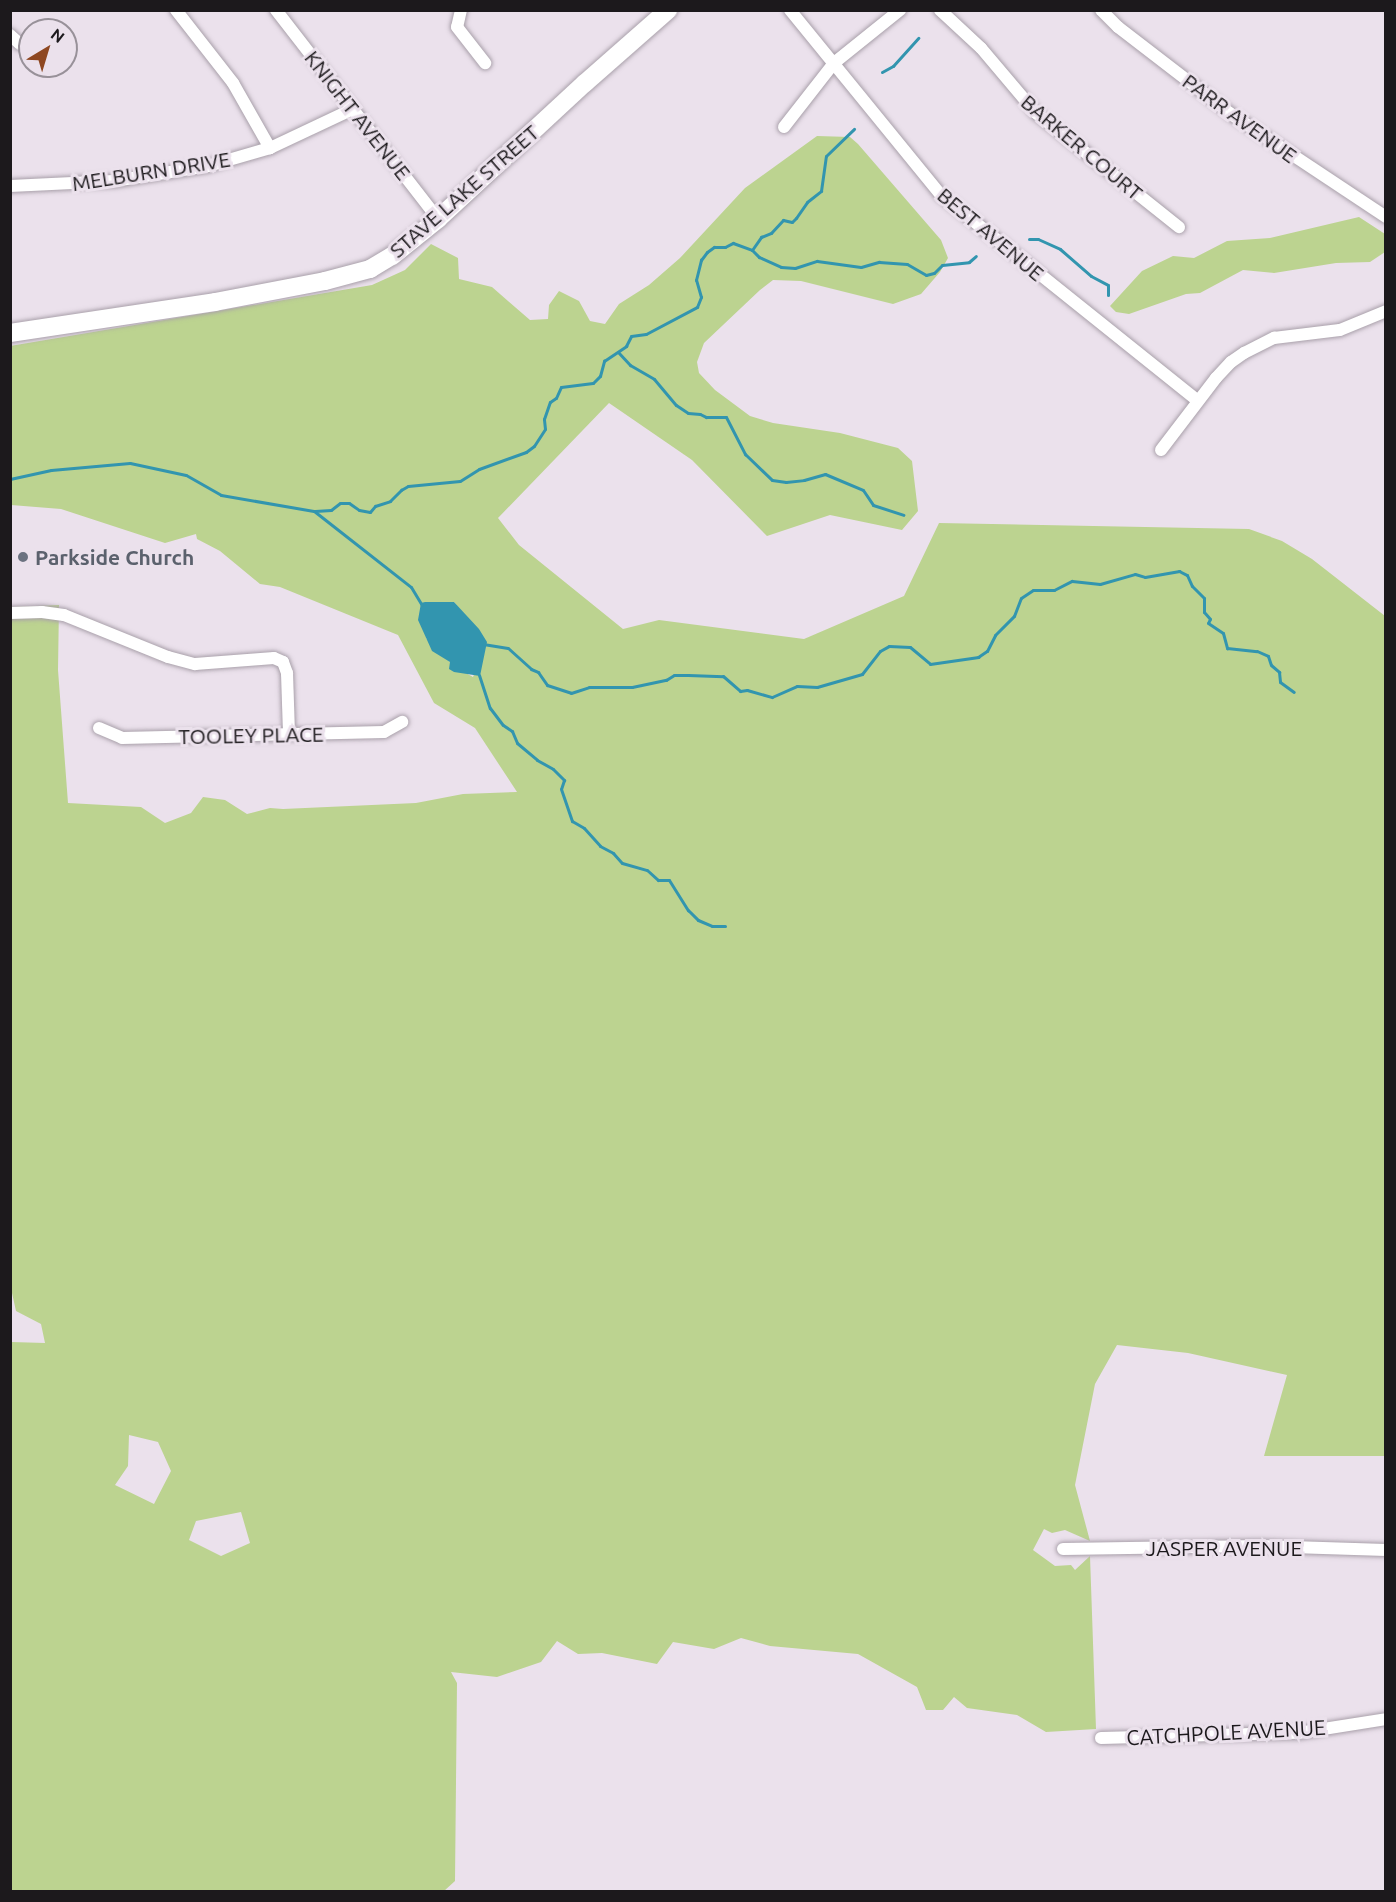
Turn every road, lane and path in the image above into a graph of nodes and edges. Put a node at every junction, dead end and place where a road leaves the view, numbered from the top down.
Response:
1 (176, 10) edge
2 (276, 10) edge
3 (461, 10) edge
4 (668, 10) edge
5 (790, 10) edge
6 (900, 10) edge
7 (940, 10) edge
8 (1101, 10) edge
9 (485, 63) dead end
10 (834, 63) junction
11 (353, 110) junction
12 (784, 127) dead end
13 (270, 148) junction
14 (10, 186) edge
15 (1386, 217) edge
16 (438, 219) junction
17 (1179, 227) dead end
18 (1386, 310) edge
19 (10, 333) edge
20 (1198, 401) junction
21 (1161, 450) dead end
22 (10, 613) edge
23 (402, 722) dead end
24 (99, 728) dead end
25 (289, 734) junction
26 (1063, 1549) dead end
27 (1386, 1550) edge
28 (1386, 1719) edge
29 (1101, 1737) dead end

1 - 13 street
2 - 11 street, KNIGHT AVENUE
3 - 9 street
4 - 16 main road, STAVE LAKE STREET
5 - 10 street, BEST AVENUE
6 - 10 street
7 - 17 street, BARKER COURT
8 - 15 street, PARR AVENUE
10 - 12 street
10 - 20 street, BEST AVENUE
11 - 13 street, MELBURN DRIVE
11 - 16 street, KNIGHT AVENUE
13 - 14 street, MELBURN DRIVE
16 - 19 main road, STAVE LAKE STREET
18 - 20 street
20 - 21 street
22 - 25 street
23 - 25 street, TOOLEY PLACE
24 - 25 street, TOOLEY PLACE
26 - 27 street, JASPER AVENUE
28 - 29 street, CATCHPOLE AVENUE

